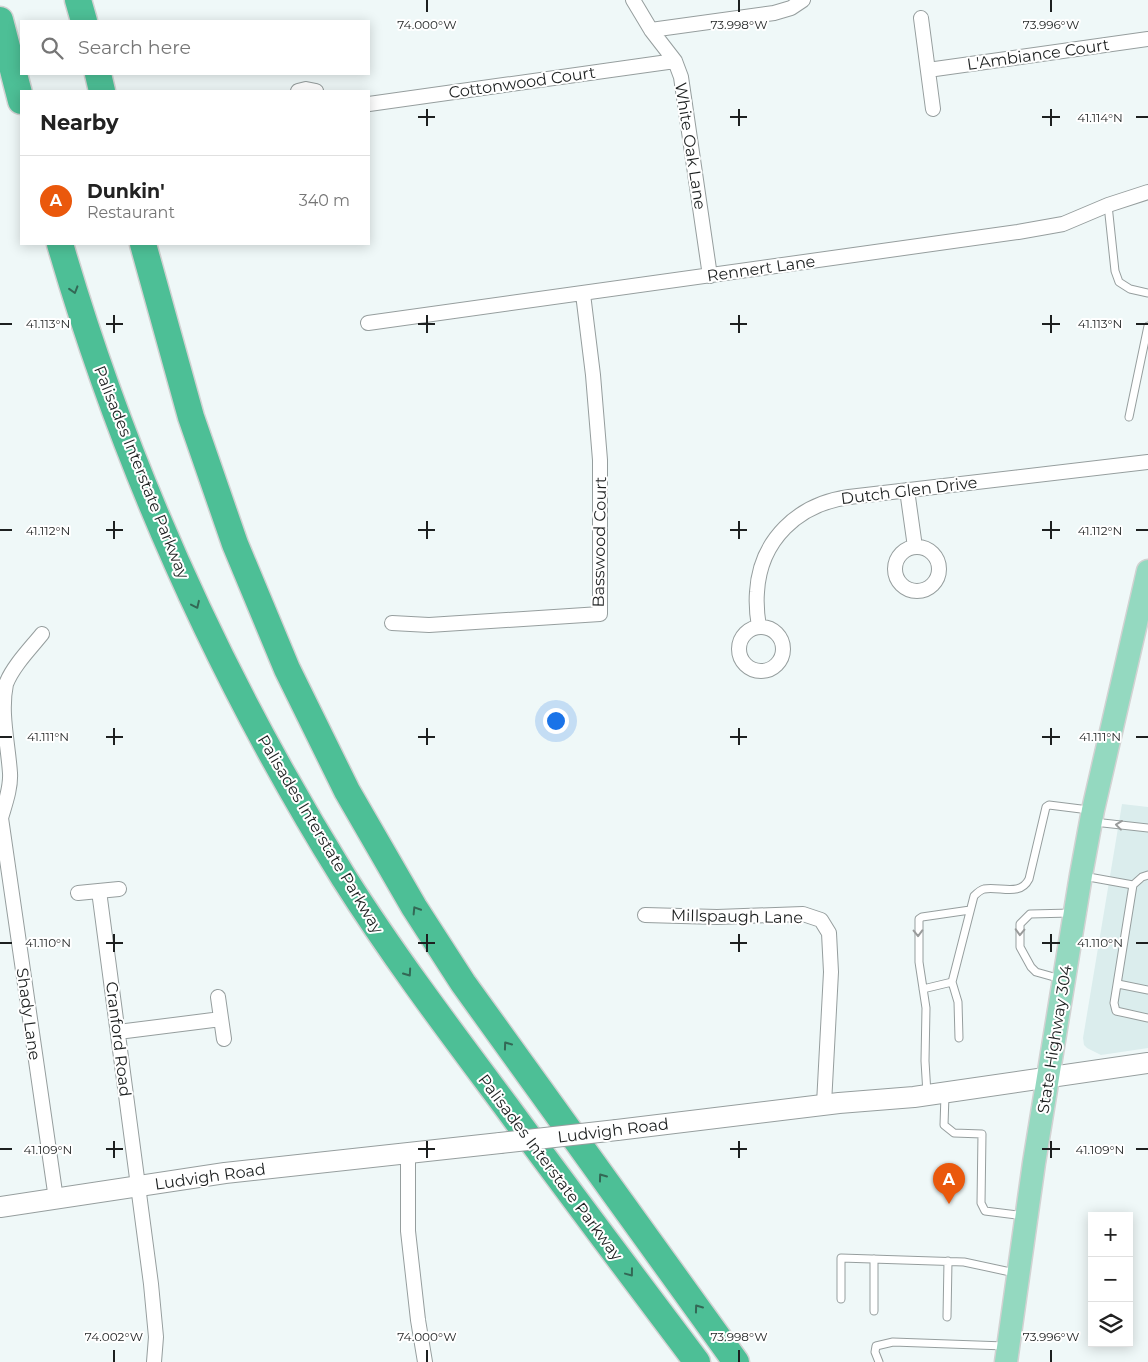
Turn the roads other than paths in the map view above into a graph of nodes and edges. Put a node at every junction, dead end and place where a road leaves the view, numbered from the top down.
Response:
1 (78, 0) edge
2 (633, 0) edge
3 (803, 0) edge
4 (921, 18) dead end
5 (0, 20) edge
6 (84, 20) edge
7 (651, 30) junction
8 (1148, 39) edge
9 (675, 60) junction
10 (928, 70) junction
11 (98, 75) edge
12 (102, 90) edge
13 (20, 96) edge
14 (370, 104) edge
15 (934, 109) dead end
16 (1148, 192) edge
17 (1108, 205) junction
18 (60, 245) edge
19 (143, 245) edge
20 (710, 276) junction
21 (1148, 292) edge
22 (583, 294) junction
23 (368, 323) dead end
24 (1148, 326) edge
25 (1129, 416) dead end
26 (1148, 462) edge
27 (907, 490) junction
28 (915, 547) dead end
29 (1148, 571) edge
30 (392, 623) dead end
31 (759, 627) dead end
32 (42, 634) dead end
33 (1092, 816) junction
34 (1148, 828) edge
35 (1080, 875) junction
36 (1148, 875) edge
37 (1133, 885) junction
38 (119, 888) dead end
39 (99, 891) junction
40 (78, 894) dead end
41 (970, 910) junction
42 (1074, 913) junction
43 (645, 914) dead end
44 (1063, 979) junction
45 (952, 982) junction
46 (1118, 984) junction
47 (923, 989) junction
48 (1148, 990) edge
49 (218, 997) dead end
50 (221, 1018) junction
51 (1148, 1018) edge
52 (118, 1032) junction
53 (959, 1038) dead end
54 (224, 1039) dead end
55 (1148, 1063) edge
56 (1047, 1077) junction
57 (936, 1093) junction
58 (824, 1104) junction
59 (408, 1153) junction
60 (138, 1186) junction
61 (56, 1199) junction
62 (0, 1206) edge
63 (1026, 1216) junction
64 (874, 1259) junction
65 (948, 1261) junction
66 (1018, 1274) junction
67 (841, 1299) dead end
68 (874, 1311) dead end
69 (947, 1317) dead end
70 (1007, 1354) edge
71 (154, 1362) edge
72 (425, 1362) edge
73 (697, 1362) edge
74 (736, 1362) edge
75 (879, 1362) edge

1 - 6 highway
2 - 7 street, White Oak Lane
3 - 7 street
4 - 10 street
5 - 13 highway
7 - 9 street, White Oak Lane
8 - 10 street, L'Ambiance Court
9 - 14 street, Cottonwood Court
9 - 20 street, White Oak Lane
10 - 15 street
11 - 12 highway
16 - 17 street, Rennert Lane
17 - 20 street, Rennert Lane
17 - 21 lane
18 -> 73 highway, Palisades Interstate Parkway
74 -> 19 highway, Palisades Interstate Parkway
20 - 22 street, Rennert Lane
22 - 23 street, Rennert Lane
22 - 30 street, Basswood Court
24 - 25 lane
26 - 27 street, Dutch Glen Drive
27 - 28 street
27 - 31 street, Dutch Glen Drive
29 - 33 main road, State Highway 304
32 - 61 street, Shady Lane
34 -> 33 lane
33 - 35 main road, State Highway 304
33 - 41 lane
35 - 37 lane
35 - 42 main road, State Highway 304
36 - 37 lane
37 - 46 lane
38 - 39 street
39 - 40 street
39 - 52 street, Cranford Road
41 - 45 lane
41 -> 47 lane
42 - 44 main road, State Highway 304
42 -> 44 lane
43 - 58 street, Millspaugh Lane
44 - 56 main road, State Highway 304
45 - 47 lane
45 - 53 lane
46 - 48 lane
46 - 51 lane
47 - 57 lane
49 - 50 street
50 - 52 street
50 - 54 street
52 - 60 street, Cranford Road
55 - 56 street, Ludvigh Road
56 - 57 street, Ludvigh Road
56 - 63 main road, State Highway 304
57 - 58 street, Ludvigh Road
57 - 63 lane
58 - 59 street, Ludvigh Road, bridge
59 - 60 street, Ludvigh Road
59 - 72 street
60 - 61 street, Ludvigh Road
60 - 71 street, Cranford Road
61 - 62 street, Ludvigh Road
63 - 66 main road, State Highway 304
64 - 65 lane
64 - 67 lane
64 - 68 lane
65 - 66 lane
65 - 69 lane
66 - 70 main road, State Highway 304
70 - 75 lane

